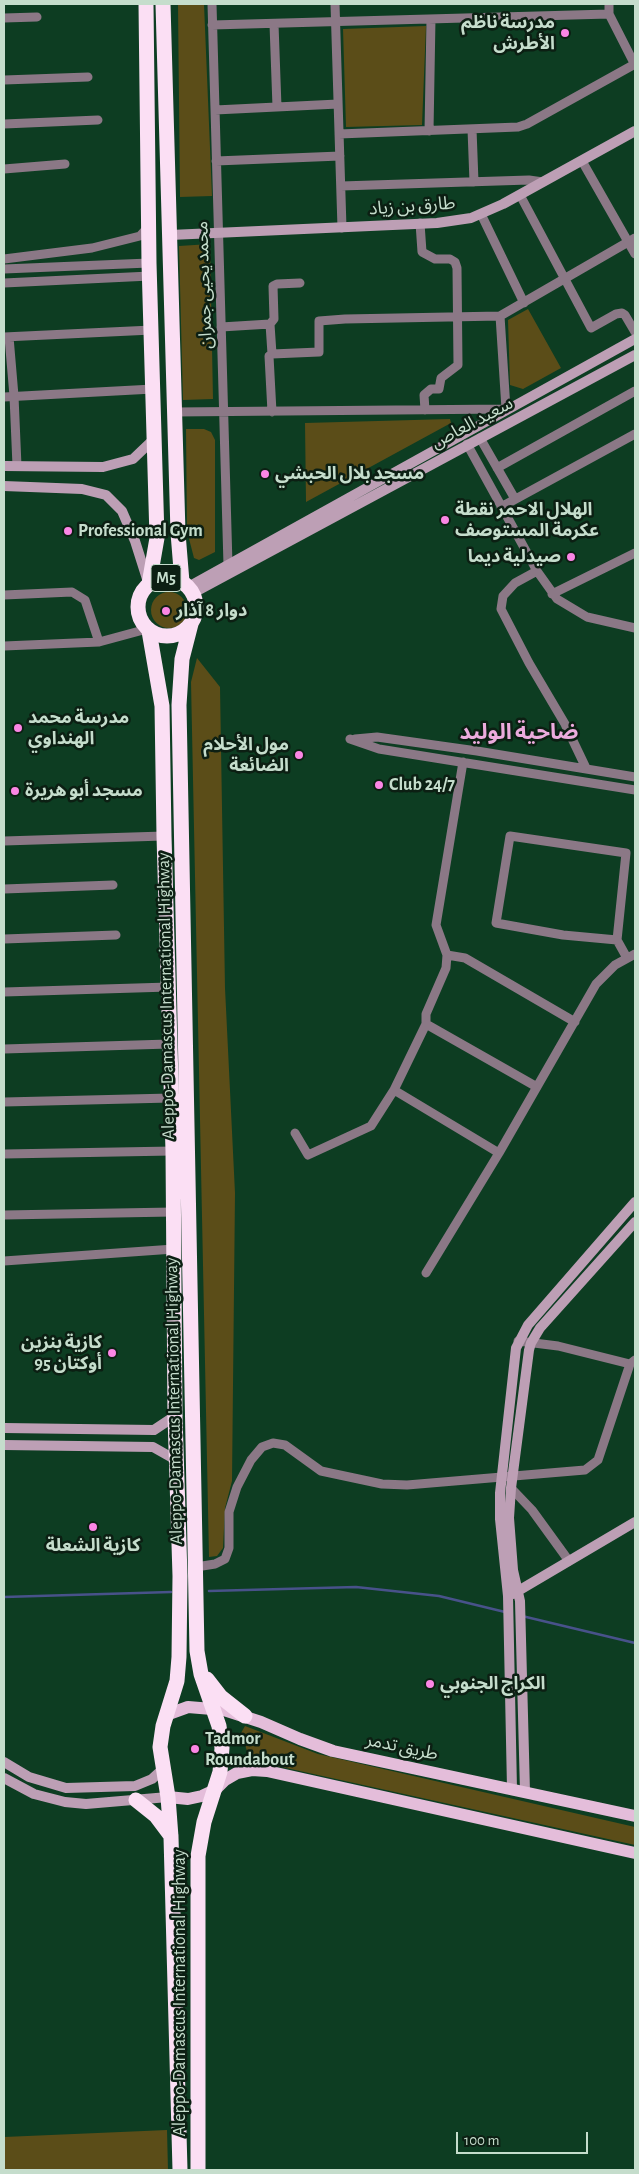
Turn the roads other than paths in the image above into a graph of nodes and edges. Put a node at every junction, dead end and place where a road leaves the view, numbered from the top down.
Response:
1 (146, 4) edge
2 (163, 4) edge
3 (212, 4) edge
4 (335, 4) edge
5 (609, 4) edge
6 (610, 14) junction
7 (37, 17) dead end
8 (4, 18) edge
9 (431, 19) junction
10 (336, 22) junction
11 (274, 24) junction
12 (212, 25) junction
13 (635, 64) edge
14 (88, 77) dead end
15 (4, 80) edge
16 (338, 104) junction
17 (277, 107) junction
18 (215, 110) junction
19 (98, 120) dead end
20 (4, 124) edge
21 (472, 129) junction
22 (429, 131) junction
23 (635, 131) edge
24 (339, 134) junction
25 (340, 156) junction
26 (216, 161) junction
27 (582, 161) junction
28 (65, 164) dead end
29 (4, 169) edge
30 (474, 182) junction
31 (543, 182) junction
32 (341, 186) junction
33 (520, 194) junction
34 (481, 214) junction
35 (420, 223) junction
36 (149, 226) junction
37 (342, 228) junction
38 (218, 234) junction
39 (170, 235) junction
40 (632, 240) edge
41 (635, 254) edge
42 (4, 259) edge
43 (4, 269) edge
44 (149, 269) junction
45 (564, 279) junction
46 (4, 283) edge
47 (300, 283) dead end
48 (524, 303) junction
49 (500, 316) junction
50 (457, 317) junction
51 (270, 324) junction
52 (221, 326) junction
53 (152, 330) junction
54 (635, 332) edge
55 (6, 337) edge
56 (635, 339) edge
57 (272, 354) junction
58 (635, 355) edge
59 (153, 389) junction
60 (635, 391) edge
61 (14, 396) junction
62 (4, 397) edge
63 (506, 409) junction
64 (425, 410) junction
65 (175, 412) junction
66 (272, 412) junction
67 (224, 413) junction
68 (635, 434) edge
69 (155, 438) junction
70 (480, 438) junction
71 (467, 444) junction
72 (4, 466) edge
73 (17, 466) junction
74 (497, 468) junction
75 (4, 486) edge
76 (516, 499) junction
77 (501, 507) junction
78 (635, 553) edge
79 (228, 565) junction
80 (537, 571) junction
81 (149, 584) junction
82 (187, 587) junction
83 (552, 594) junction
84 (4, 595) edge
85 (190, 624) junction
86 (635, 628) edge
87 (148, 630) junction
88 (99, 642) junction
89 (4, 646) edge
90 (463, 762) junction
91 (586, 768) junction
92 (635, 777) edge
93 (635, 790) edge
94 (164, 836) junction
95 (4, 841) edge
96 (113, 885) dead end
97 (4, 889) edge
98 (116, 935) dead end
99 (4, 939) edge
100 (617, 940) junction
101 (447, 955) junction
102 (631, 956) edge
103 (169, 987) junction
104 (4, 992) edge
105 (575, 1022) junction
106 (426, 1024) junction
107 (169, 1044) junction
108 (4, 1049) edge
109 (537, 1087) junction
110 (394, 1090) junction
111 (171, 1098) junction
112 (4, 1102) edge
113 (295, 1133) dead end
114 (173, 1151) junction
115 (499, 1153) junction
116 (4, 1154) edge
117 (635, 1202) edge
118 (173, 1212) junction
119 (4, 1215) edge
120 (635, 1222) edge
121 (174, 1250) junction
122 (4, 1261) edge
123 (426, 1273) dead end
124 (518, 1341) junction
125 (531, 1342) junction
126 (632, 1362) edge
127 (175, 1416) junction
128 (4, 1428) edge
129 (4, 1446) edge
130 (176, 1460) junction
131 (513, 1477) junction
132 (500, 1478) junction
133 (511, 1488) junction
134 (635, 1522) edge
135 (569, 1561) junction
136 (196, 1567) junction
137 (519, 1592) junction
138 (508, 1596) junction
139 (198, 1662) junction
140 (213, 1708) junction
141 (166, 1715) junction
142 (244, 1716) junction
143 (511, 1727) junction
144 (524, 1728) junction
145 (4, 1762) edge
146 (162, 1769) junction
147 (4, 1778) edge
148 (9, 1785) edge
149 (512, 1789) junction
150 (215, 1790) junction
151 (525, 1792) junction
152 (168, 1797) junction
153 (136, 1800) junction
154 (635, 1816) edge
155 (171, 1836) junction
156 (635, 1853) edge
157 (180, 2170) edge
158 (198, 2170) edge

1 - 36 highway
2 - 39 highway
3 - 12 street, محمد يحيى جمران
4 - 10 street
5 - 6 street
6 - 9 street
6 - 13 street
7 - 8 street
9 - 10 street
9 - 22 street
10 - 11 street
10 - 16 street
11 - 12 street
11 - 17 street
12 - 18 street, محمد يحيى جمران
13 - 21 street
14 - 15 street
16 - 17 street
16 - 24 street
17 - 18 street
18 - 26 street, محمد يحيى جمران
19 - 20 street
21 - 22 street
21 - 30 street
22 - 24 street
23 - 27 main road, طارق بن زياد
24 - 25 street
25 - 26 street
25 - 32 street
26 - 38 street, محمد يحيى جمران
27 - 31 main road, طارق بن زياد
27 - 40 street
28 - 29 street
30 - 31 street
30 - 32 street
31 - 33 main road, طارق بن زياد
32 - 37 street
33 - 34 main road, طارق بن زياد
33 - 45 street
34 - 35 main road, طارق بن زياد
34 - 48 street
35 - 37 main road, طارق بن زياد
35 - 50 street
36 - 42 street
36 - 44 highway
37 - 38 main road, طارق بن زياد
38 - 39 main road, طارق بن زياد
38 - 52 street, محمد يحيى جمران
39 - 65 highway
40 - 41 street
40 - 45 street
43 - 44 street
44 - 46 street
44 - 53 highway
45 - 48 street
45 - 54 street
47 - 51 street
48 - 49 street
49 - 50 street
49 - 63 street
50 - 57 street
50 - 64 street
51 - 52 street
51 - 57 street
52 - 67 street, محمد يحيى جمران
53 - 55 street
53 - 59 highway
55 - 61 street
56 - 63 main road
57 - 66 street
58 - 70 main road, سعيد العاص
59 - 61 street
59 - 69 highway
60 - 74 street
61 - 62 street
61 - 73 street
63 - 64 street
63 - 79 main road
64 - 66 street
65 - 67 street
65 - 82 highway
66 - 67 street
67 - 79 street, محمد يحيى جمران
68 - 76 street
69 - 73 main road
69 - 81 highway
70 - 71 main road, سعيد العاص
70 - 74 street
71 - 77 street
71 - 82 main road, سعيد العاص
72 - 73 main road
74 - 76 street
75 - 81 main road
76 - 77 street
77 - 80 street
78 - 83 street
79 - 82 main road
80 - 83 street
80 - 91 street
81 - 82 highway, M5
81 - 87 highway, M5
82 - 85 highway, M5
83 - 86 street
84 - 88 street
85 - 87 highway
85 - 136 highway, Aleppo-Damascus International Highway
87 - 88 street
87 - 94 highway, Aleppo-Damascus International Highway
88 - 89 street
90 - 91 street
90 - 93 street
90 - 101 street
91 - 92 street
94 - 95 street
94 - 103 highway, Aleppo-Damascus International Highway
96 - 97 street
98 - 99 street
100 - 100 street
100 - 102 street
101 - 105 street
101 - 106 street
102 - 105 street
103 - 104 street
103 - 107 highway, Aleppo-Damascus International Highway
105 - 109 street
106 - 109 street
106 - 110 street
107 - 108 street
107 - 111 highway, Aleppo-Damascus International Highway
109 - 115 street
110 - 113 street
110 - 115 street
111 - 112 street
111 - 114 highway, Aleppo-Damascus International Highway
114 - 116 street
114 - 118 highway, Aleppo-Damascus International Highway
115 - 123 street
117 - 124 main road
118 - 119 street
118 - 121 highway, Aleppo-Damascus International Highway
120 - 125 main road
121 - 122 street
121 - 127 highway, Aleppo-Damascus International Highway
124 - 125 street
124 - 132 main road
125 - 126 street
125 - 131 main road
126 - 131 street
127 - 128 main road
127 - 130 highway, Aleppo-Damascus International Highway
129 - 130 main road
130 - 141 highway, Aleppo-Damascus International Highway
131 - 132 street
131 - 133 main road
132 - 136 street
132 - 138 main road
133 - 135 street
133 - 137 main road
134 - 135 main road
135 - 137 main road
136 - 139 highway, Aleppo-Damascus International Highway
137 - 138 main road
137 - 144 main road
138 - 143 main road
139 - 140 highway, Aleppo-Damascus International Highway
139 - 142 highway
140 - 141 main road, طريق تدمر
140 - 142 main road, طريق تدمر
140 - 150 highway, Aleppo-Damascus International Highway
141 - 146 highway, Aleppo-Damascus International Highway
142 - 149 main road, طريق تدمر
143 - 144 main road
143 - 149 main road
144 - 151 main road
145 - 146 main road
146 - 152 highway, Aleppo-Damascus International Highway
147 - 148 main road
148 - 153 main road
149 - 151 main road, طريق تدمر
150 - 152 main road
150 - 156 main road
150 - 158 highway, Aleppo-Damascus International Highway
151 - 154 main road, طريق تدمر
152 - 153 main road
152 - 155 highway, Aleppo-Damascus International Highway
153 - 155 highway
155 - 157 highway, Aleppo-Damascus International Highway

